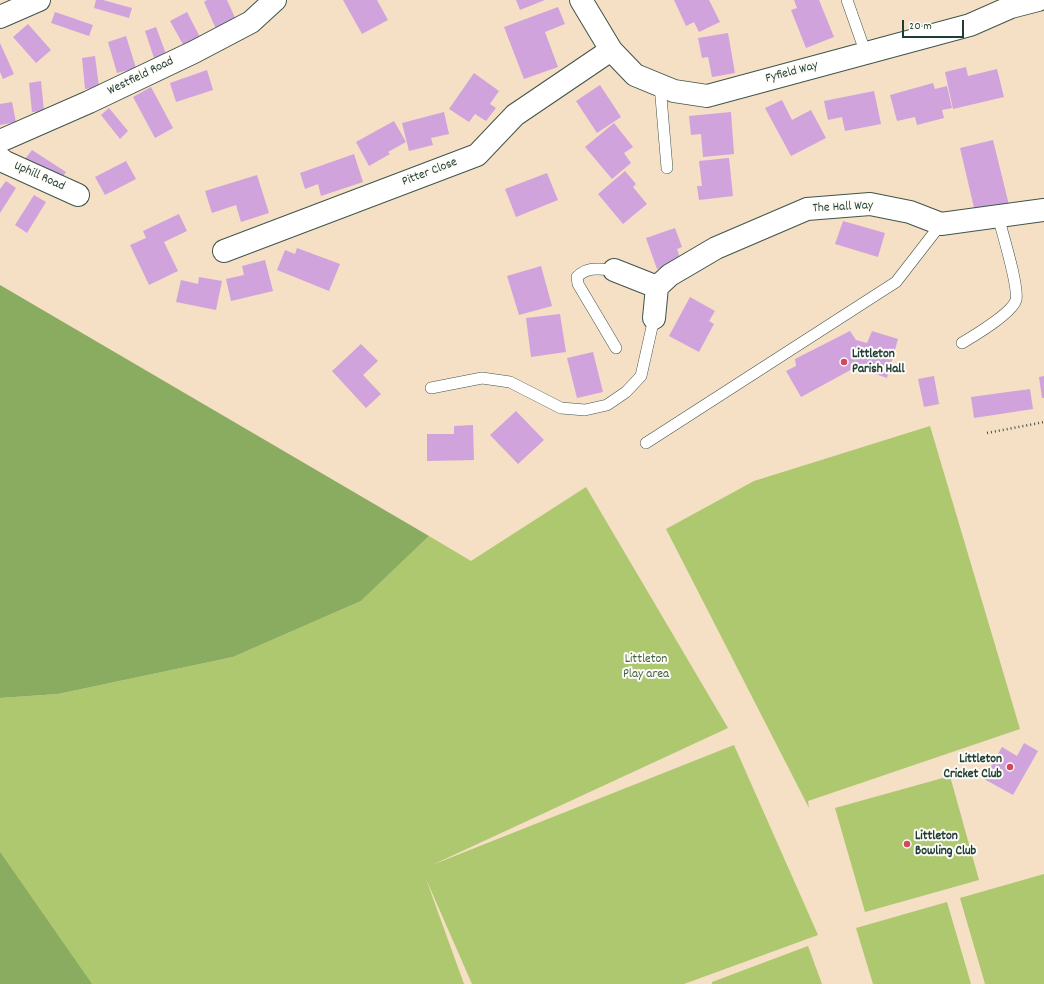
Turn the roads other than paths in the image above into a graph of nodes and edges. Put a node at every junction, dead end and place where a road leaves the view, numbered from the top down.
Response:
1 (39, 0) edge
2 (275, 0) edge
3 (581, 0) edge
4 (847, 0) edge
5 (1038, 0) edge
6 (0, 17) edge
7 (611, 50) junction
8 (866, 54) junction
9 (660, 85) junction
10 (0, 141) edge
11 (0, 158) edge
12 (667, 168) dead end
13 (78, 195) dead end
14 (1044, 210) edge
15 (998, 216) junction
16 (941, 224) junction
17 (224, 252) dead end
18 (614, 270) joint
19 (657, 287) junction
20 (654, 318) joint
21 (962, 344) dead end
22 (616, 348) dead end
23 (431, 388) dead end
24 (646, 443) dead end

1 - 6 street
2 - 10 street, Westfield Road
3 - 7 street, Fyfield Way
4 - 8 lane
5 - 8 street, Fyfield Way
7 - 9 street, Fyfield Way
7 - 17 street, Pitter Close
8 - 9 street, Fyfield Way
9 - 12 lane
11 - 13 street, Uphill Road
14 - 15 street, The Hall Way
15 - 16 street, The Hall Way
15 - 21 lane
16 - 19 street, The Hall Way
16 - 24 lane
18 - 19 street
18 - 22 lane
19 - 20 street
20 - 23 lane

